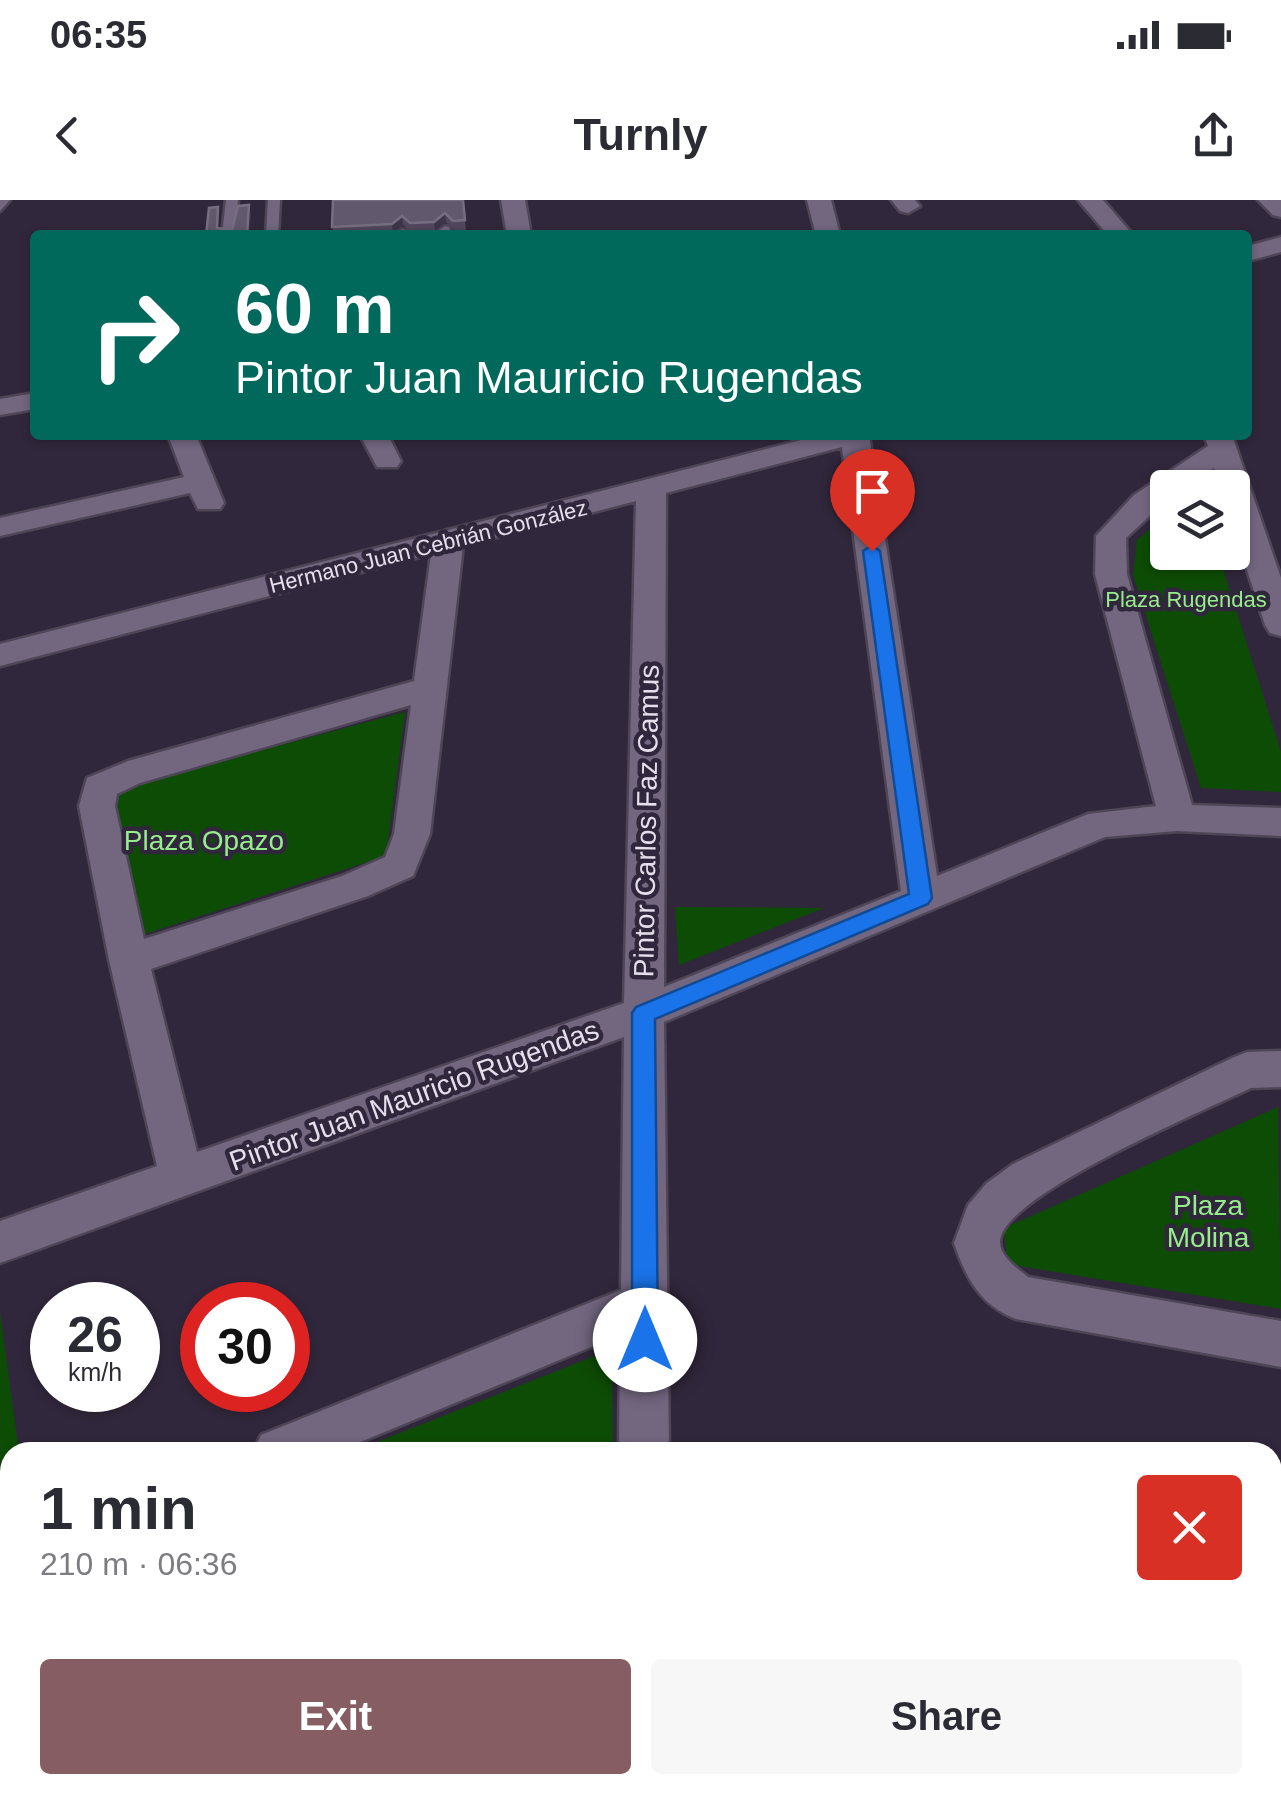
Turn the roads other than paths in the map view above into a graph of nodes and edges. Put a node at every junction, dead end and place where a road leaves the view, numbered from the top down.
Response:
1 (4, 200) edge
2 (232, 200) edge
3 (274, 200) edge
4 (513, 200) edge
5 (819, 200) edge
6 (1090, 200) edge
7 (1270, 200) edge
8 (0, 208) edge
9 (1281, 210) edge
10 (229, 230) edge
11 (272, 230) edge
12 (518, 230) edge
13 (827, 230) edge
14 (1117, 230) edge
15 (1281, 244) edge
16 (1252, 253) edge
17 (30, 401) edge
18 (0, 407) edge
19 (184, 440) edge
20 (836, 440) edge
21 (856, 440) edge
22 (1220, 442) edge
23 (651, 488) junction
24 (0, 527) edge
25 (448, 540) junction
26 (1281, 625) edge
27 (0, 655) edge
28 (432, 687) junction
29 (1177, 818) junction
30 (1281, 822) edge
31 (921, 898) junction
32 (128, 960) junction
33 (644, 1013) junction
34 (1281, 1069) edge
35 (182, 1178) junction
36 (0, 1242) edge
37 (645, 1302) junction
38 (1281, 1344) edge
39 (302, 1442) edge
40 (644, 1442) edge

1 - 8 lane
2 - 10 lane
3 - 11 lane
4 - 12 street
5 - 13 street
6 - 14 street
7 - 9 street
15 - 16 street
17 - 18 street
19 - 24 street
20 - 23 street, Hermano Juan Cebrián González
21 - 31 street
22 - 26 street
22 - 29 street
23 - 25 street, Hermano Juan Cebrián González
23 - 33 street, Pintor Carlos Faz Camus
25 - 27 street, Hermano Juan Cebrián González
25 - 28 street
28 - 32 street
28 - 32 street
29 - 30 street, Pintor Juan Mauricio Rugendas
29 - 31 street, Pintor Juan Mauricio Rugendas
31 - 33 street, Pintor Juan Mauricio Rugendas
32 - 35 street
33 - 35 street, Pintor Juan Mauricio Rugendas
33 - 37 street, Pintor Carlos Faz Camus
34 - 38 street
35 - 36 street, Pintor Juan Mauricio Rugendas
37 - 39 street
37 - 40 street, Pintor Carlos Faz Camus

